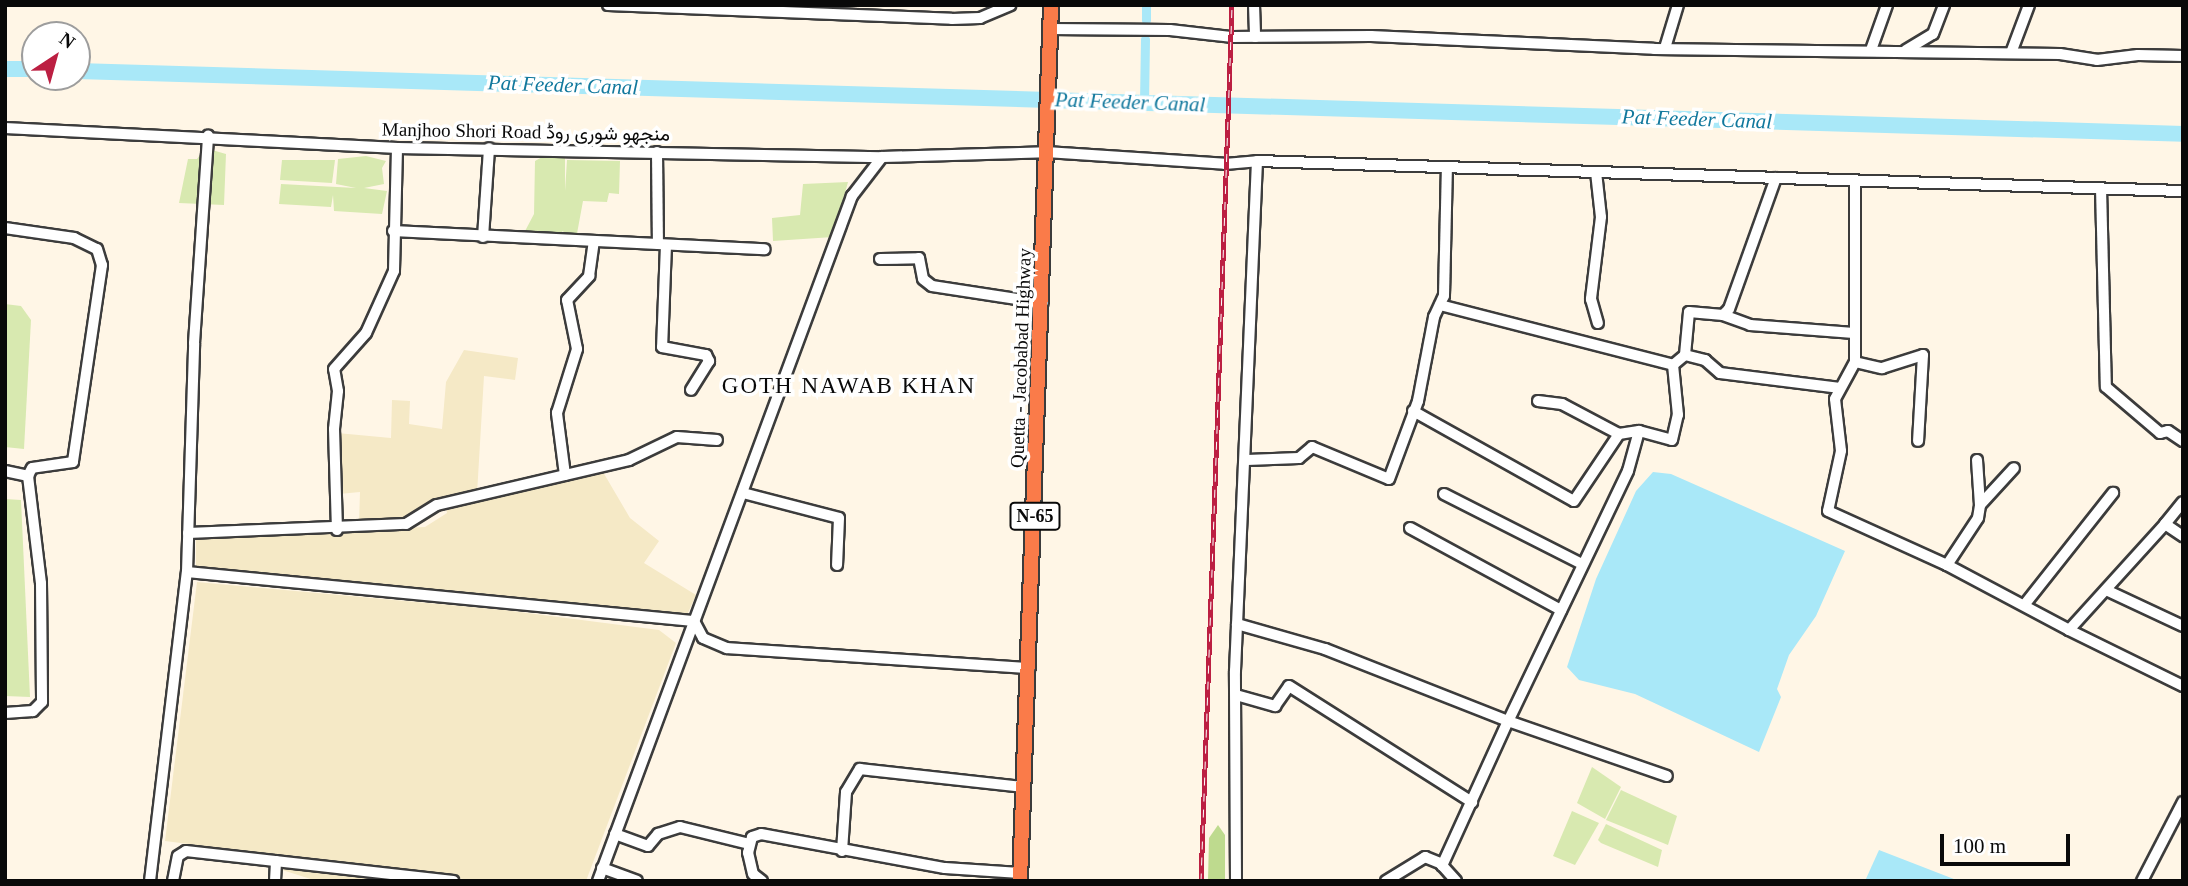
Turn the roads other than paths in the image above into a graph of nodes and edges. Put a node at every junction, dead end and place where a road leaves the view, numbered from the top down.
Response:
1 (608, 5) edge
2 (1010, 5) edge
3 (1051, 5) edge
4 (1254, 5) edge
5 (1678, 5) edge
6 (1887, 5) edge
7 (1944, 5) edge
8 (2029, 5) edge
9 (1051, 29) junction
10 (1255, 37) junction
11 (1665, 48) junction
12 (1871, 50) junction
13 (1905, 51) junction
14 (2011, 53) junction
15 (2183, 57) edge
16 (5, 128) edge
17 (208, 135) junction
18 (397, 148) junction
19 (489, 148) junction
20 (657, 152) junction
21 (1046, 152) junction
22 (882, 157) junction
23 (1257, 160) junction
24 (1447, 167) junction
25 (1596, 172) junction
26 (1776, 178) junction
27 (1855, 181) junction
28 (2101, 188) junction
29 (2183, 191) edge
30 (5, 228) edge
31 (393, 231) junction
32 (483, 237) junction
33 (594, 242) junction
34 (662, 245) junction
35 (765, 249) dead end
36 (880, 259) dead end
37 (1043, 303) junction
38 (1440, 305) junction
39 (1723, 315) junction
40 (1598, 323) dead end
41 (1854, 333) junction
42 (1685, 355) junction
43 (1855, 362) junction
44 (1673, 365) junction
45 (1840, 388) junction
46 (691, 390) dead end
47 (1538, 401) dead end
48 (1413, 411) junction
49 (1639, 431) junction
50 (1619, 435) junction
51 (717, 440) dead end
52 (1917, 440) dead end
53 (2183, 441) edge
54 (1247, 460) junction
55 (1977, 460) dead end
56 (2014, 468) dead end
57 (5, 471) edge
58 (565, 475) junction
59 (28, 476) junction
60 (743, 493) junction
61 (2113, 493) dead end
62 (1444, 495) dead end
63 (2183, 502) edge
64 (1980, 505) junction
65 (2165, 524) junction
66 (1410, 528) dead end
67 (337, 530) junction
68 (188, 533) junction
69 (2183, 536) edge
70 (1583, 564) junction
71 (837, 565) dead end
72 (1947, 565) junction
73 (187, 572) junction
74 (2106, 590) junction
75 (2025, 604) junction
76 (1560, 610) junction
77 (694, 621) junction
78 (1237, 624) junction
79 (2183, 626) edge
80 (2069, 630) junction
81 (1029, 668) junction
82 (2183, 686) edge
83 (1236, 695) junction
84 (5, 713) edge
85 (1508, 721) junction
86 (1667, 776) dead end
87 (1024, 787) junction
88 (1472, 802) junction
89 (2183, 802) edge
90 (615, 834) junction
91 (749, 844) junction
92 (842, 851) junction
93 (276, 861) junction
94 (1442, 866) junction
95 (602, 868) junction
96 (1020, 877) edge
97 (272, 879) edge
98 (150, 881) edge
99 (173, 881) edge
100 (453, 881) edge
101 (598, 881) edge
102 (637, 881) edge
103 (761, 881) edge
104 (1236, 881) edge
105 (1386, 881) edge
106 (1456, 881) edge
107 (2143, 881) edge

1 - 2 street
3 - 9 highway, Quetta - Jacobabad Highway / N-65
4 - 10 street
5 - 11 street
6 - 12 street
7 - 13 street
8 - 14 street
9 - 10 street
9 - 21 highway, Quetta - Jacobabad Highway / N-65
10 - 11 street
11 - 12 street
12 - 13 street
13 - 14 street
14 - 15 street
16 - 17 street, Manjhoo Shori Road منجھو شوری روڈ
17 - 18 street, Manjhoo Shori Road منجھو شوری روڈ
17 - 68 street
18 - 19 street, Manjhoo Shori Road منجھو شوری روڈ
18 - 31 street
19 - 20 street, Manjhoo Shori Road منجھو شوری روڈ
19 - 32 street
20 - 22 street, Manjhoo Shori Road منجھو شوری روڈ
20 - 34 street
21 - 22 street, Manjhoo Shori Road منجھو شوری روڈ
21 - 23 street, Manjhoo Shori Road منجھو شوری روڈ
21 - 37 highway, Quetta - Jacobabad Highway / N-65
22 - 60 street
23 - 24 street, Manjhoo Shori Road منجھو شوری روڈ
23 - 54 street
24 - 25 street, Manjhoo Shori Road منجھو شوری روڈ
24 - 38 street
25 - 26 street, Manjhoo Shori Road منجھو شوری روڈ
25 - 40 street
26 - 27 street, Manjhoo Shori Road منجھو شوری روڈ
26 - 39 street
27 - 28 street, Manjhoo Shori Road منجھو شوری روڈ
27 - 41 street
28 - 29 street, Manjhoo Shori Road منجھو شوری روڈ
28 - 53 street
30 - 59 street
31 - 32 street
31 - 67 street
32 - 33 street
33 - 34 street
33 - 58 street
34 - 35 street
34 - 46 street
36 - 37 street
37 - 81 highway, Quetta - Jacobabad Highway / N-65
38 - 44 street
38 - 48 street
39 - 41 street
39 - 42 street
41 - 43 street
42 - 44 street
42 - 45 street
43 - 45 street
43 - 52 street
44 - 49 street
45 - 72 street
47 - 50 street
48 - 50 street
48 - 54 street
49 - 50 street
49 - 70 street
51 - 58 street
54 - 78 street
55 - 64 street
56 - 64 street
57 - 59 street
58 - 67 street
59 - 84 street
60 - 71 street
60 - 77 street
61 - 75 street
62 - 70 street
63 - 65 street
64 - 72 street
65 - 69 street
65 - 74 street
66 - 76 street
67 - 68 street
68 - 73 street
70 - 76 street
72 - 75 street
73 - 77 street
73 - 98 street
74 - 79 street
74 - 80 street
75 - 80 street
76 - 85 street
77 - 81 street
77 - 90 street
78 - 83 street
78 - 85 street
80 - 82 street
81 - 87 highway, Quetta - Jacobabad Highway / N-65
83 - 88 street
83 - 104 street
85 - 86 street
85 - 88 street
87 - 92 street
87 - 96 highway, Quetta - Jacobabad Highway / N-65
88 - 94 street
89 - 107 street
90 - 91 street
90 - 95 street
91 - 92 street
91 - 103 street
92 - 96 street
93 - 97 street
93 - 99 street
93 - 100 street
94 - 105 street
94 - 106 street
95 - 101 street
95 - 102 street

